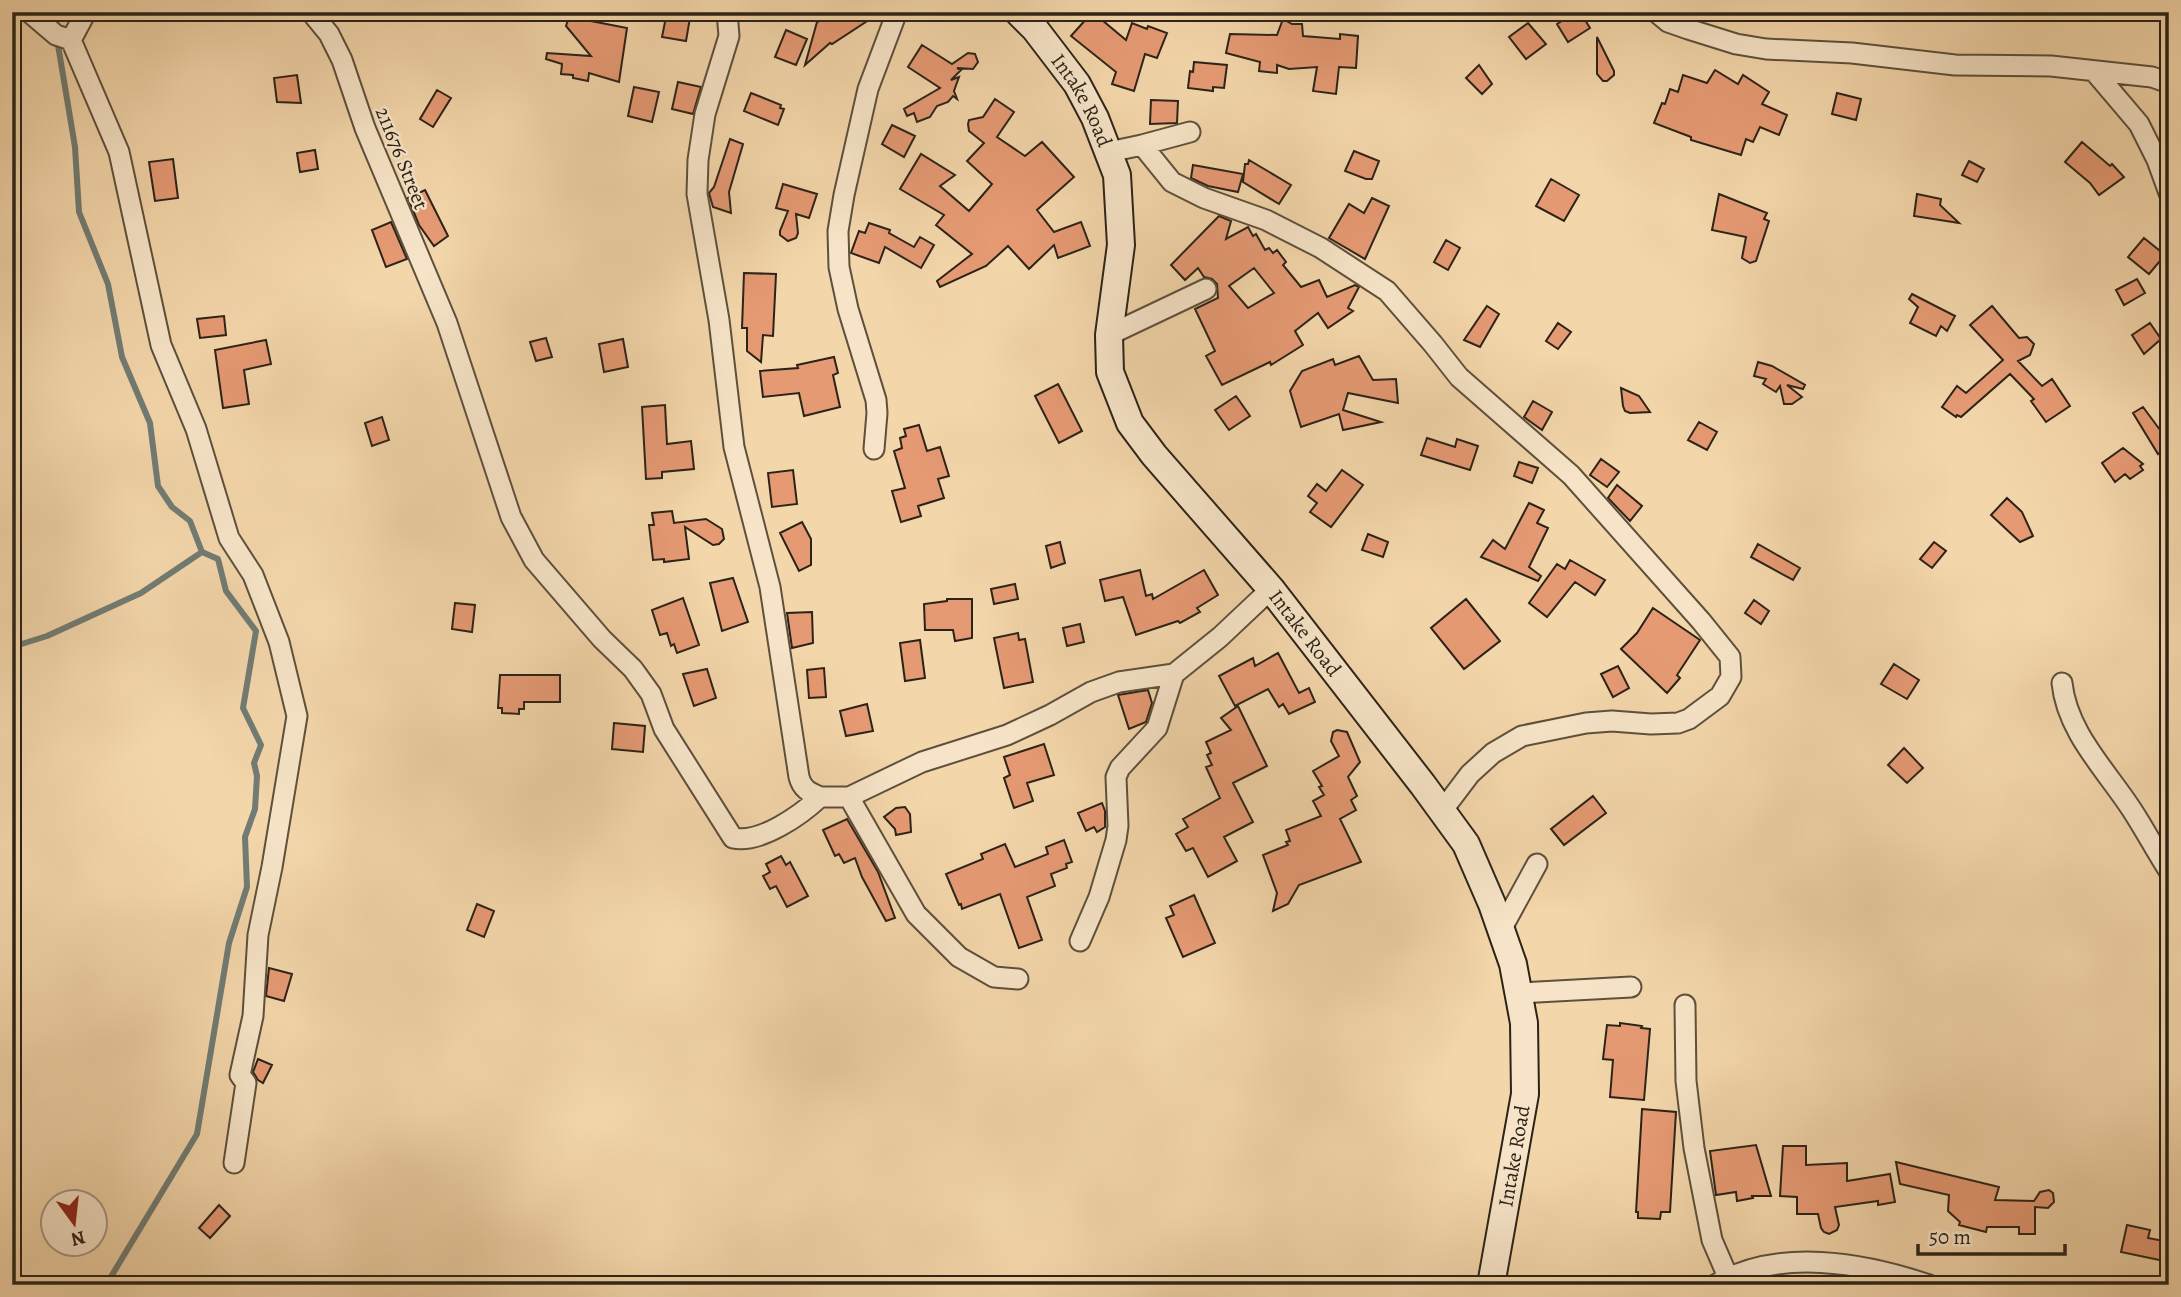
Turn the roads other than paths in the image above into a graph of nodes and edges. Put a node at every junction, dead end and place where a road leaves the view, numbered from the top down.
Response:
1 (29, 12) edge
2 (86, 12) edge
3 (311, 12) edge
4 (727, 12) edge
5 (897, 12) edge
6 (1018, 12) edge
7 (1656, 12) edge
8 (71, 40) junction
9 (2094, 71) junction
10 (2169, 83) edge
11 (1190, 132) dead end
12 (1142, 145) junction
13 (1109, 152) junction
14 (2169, 193) edge
15 (1206, 289) dead end
16 (1109, 335) junction
17 (874, 449) dead end
18 (1271, 589) junction
19 (1174, 674) junction
20 (2062, 682) dead end
21 (820, 797) junction
22 (849, 797) junction
23 (1442, 811) junction
24 (1537, 864) dead end
25 (2169, 871) edge
26 (1501, 930) junction
27 (1080, 941) dead end
28 (1018, 979) dead end
29 (1630, 987) dead end
30 (1519, 993) junction
31 (1685, 1004) dead end
32 (234, 1163) dead end
33 (1722, 1281) edge
34 (1491, 1285) edge
35 (1929, 1285) edge

1 - 8 street
2 - 8 street
3 - 21 street, 211676 Street
4 - 21 street
5 - 17 street
6 - 13 street, Intake Road
7 - 9 street
8 - 32 street
9 - 10 street
9 - 14 street
11 - 12 street
12 - 13 street
12 - 23 street
13 - 16 street, Intake Road
15 - 16 street
16 - 18 street, Intake Road
18 - 19 street
18 - 23 street, Intake Road
19 - 22 street
19 - 27 street
20 - 25 street
21 - 22 street
22 - 28 street
23 - 26 street, Intake Road
24 - 26 street
26 - 30 street, Intake Road
29 - 30 street
30 - 34 street, Intake Road
31 - 33 street
33 - 35 street

